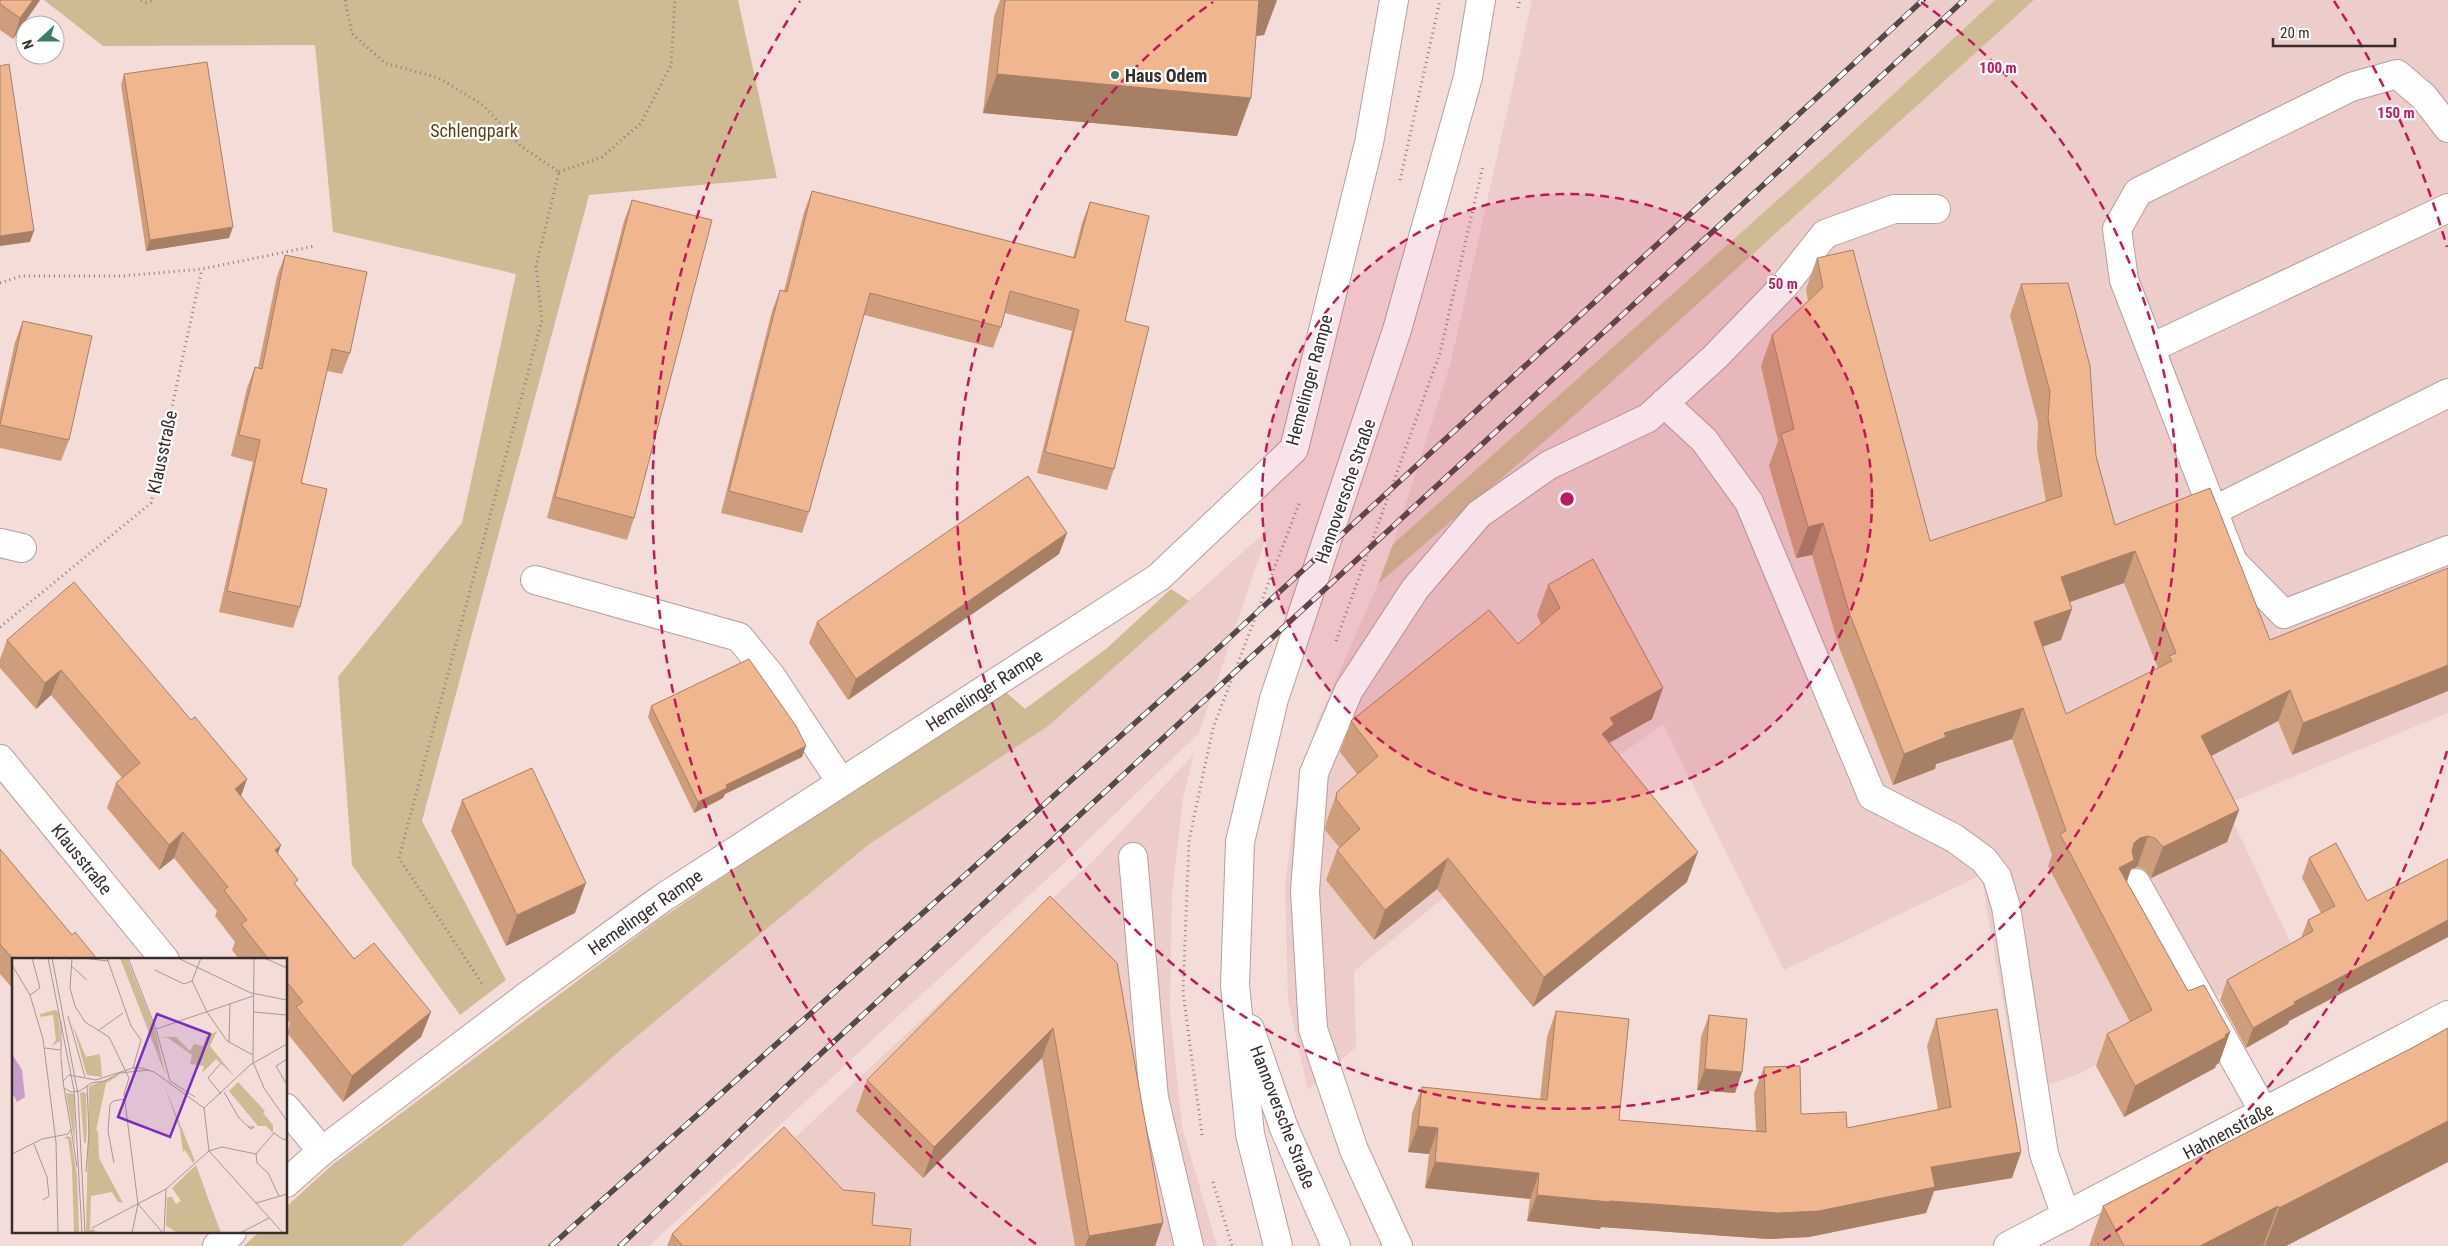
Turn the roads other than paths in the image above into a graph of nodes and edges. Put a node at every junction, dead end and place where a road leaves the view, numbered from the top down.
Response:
1 (1394, 0) edge
2 (1481, 0) edge
3 (2448, 128) edge
4 (2448, 208) edge
5 (1936, 209) dead end
6 (2150, 348) junction
7 (2448, 393) edge
8 (1664, 403) junction
9 (2213, 510) junction
10 (2448, 550) edge
11 (535, 580) dead end
12 (0, 759) edge
13 (841, 782) junction
14 (1133, 857) dead end
15 (2136, 883) dead end
16 (163, 958) edge
17 (1235, 985) junction
18 (2448, 1015) edge
19 (288, 1110) edge
20 (2264, 1112) junction
21 (322, 1151) junction
22 (288, 1181) edge
23 (2066, 1216) junction
24 (230, 1234) edge
25 (2019, 1243) edge
26 (216, 1246) edge
27 (1188, 1246) edge
28 (1278, 1246) edge
29 (1336, 1246) edge
30 (1398, 1246) edge

1 - 13 street, Hemelinger Rampe
2 - 17 street, Hannoversche Straße
3 - 6 street
4 - 6 street
5 - 8 street
6 - 9 street
7 - 9 street
8 - 23 street
8 - 30 street
9 - 10 street
11 - 13 street
12 - 16 street, Klausstraße
13 - 21 street, Hemelinger Rampe
14 - 27 street
15 - 20 street
17 - 28 street, Hannoversche Straße
17 - 29 street, Hannoversche Straße
18 - 20 street, Hahnenstraße
19 - 21 street
20 - 23 street, Hahnenstraße
21 - 22 street, Hemelinger Rampe
23 - 25 street, Hahnenstraße
24 - 26 street

